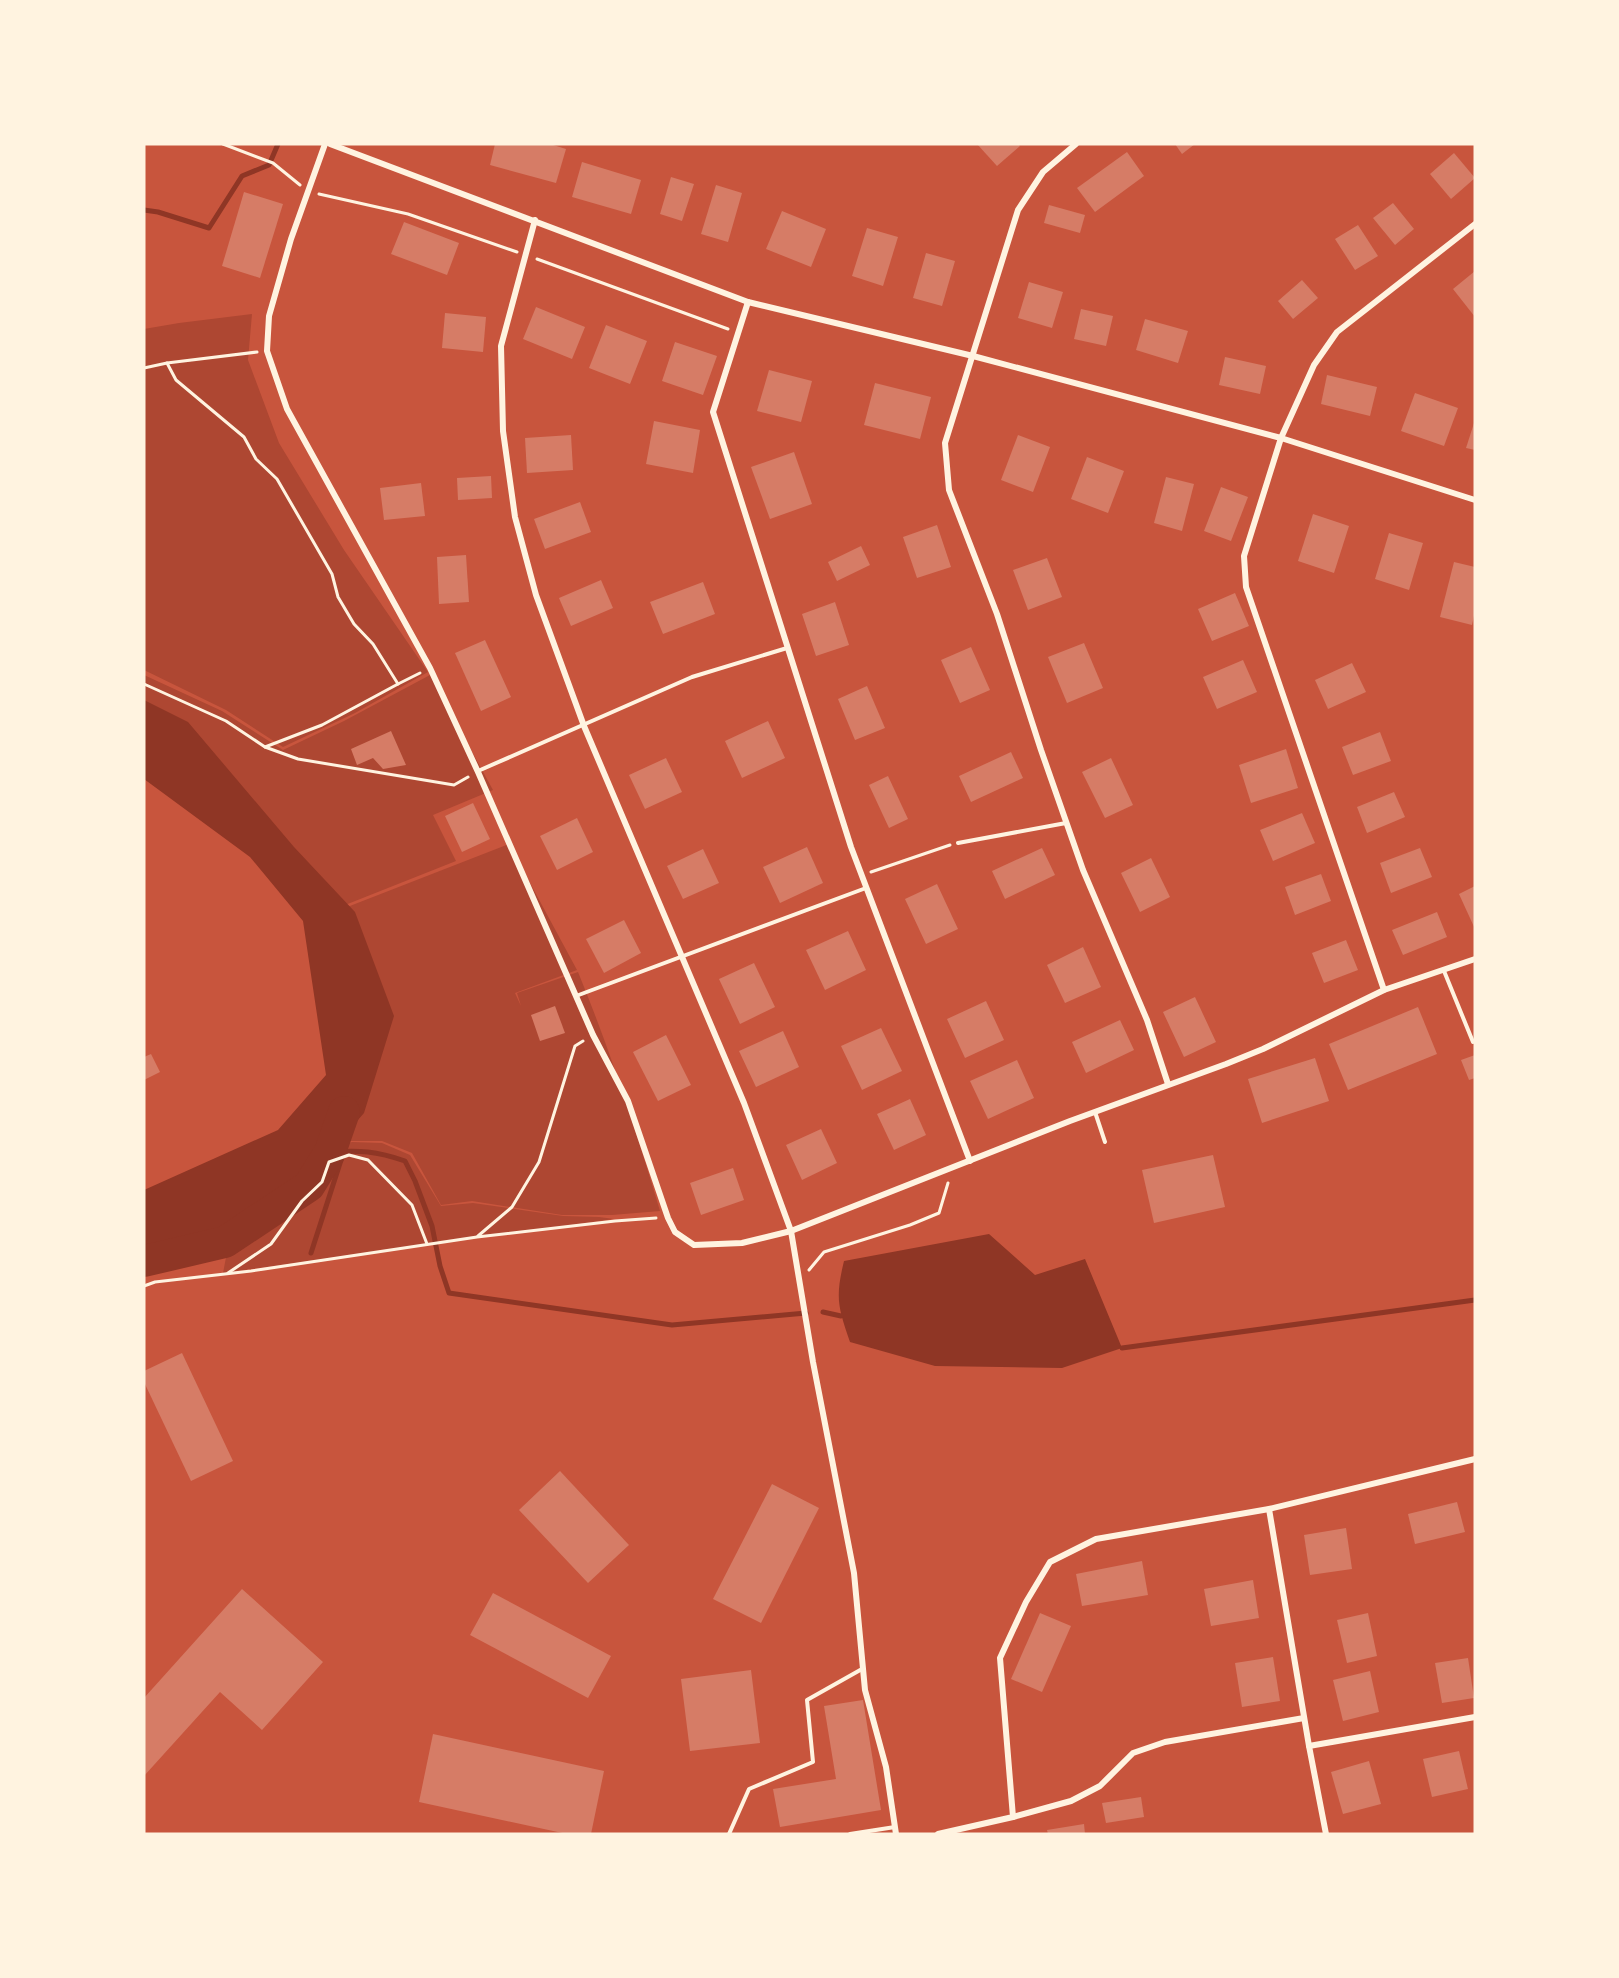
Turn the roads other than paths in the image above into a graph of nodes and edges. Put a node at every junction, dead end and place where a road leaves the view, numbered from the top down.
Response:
1 (325, 144) edge
2 (330, 144) edge
3 (1076, 144) edge
4 (535, 220) junction
5 (1475, 224) edge
6 (748, 302) junction
7 (973, 356) junction
8 (1281, 438) junction
9 (1475, 500) edge
10 (787, 648) junction
11 (584, 726) junction
12 (478, 772) junction
13 (1067, 823) junction
14 (958, 843) road end
15 (866, 888) junction
16 (681, 957) junction
17 (1475, 959) edge
18 (1444, 971) junction
19 (1384, 990) junction
20 (576, 996) junction
21 (1473, 1042) dead end
22 (1168, 1084) junction
23 (1095, 1112) junction
24 (1106, 1142) dead end
25 (970, 1161) junction
26 (791, 1231) junction
27 (1475, 1459) edge
28 (1269, 1509) junction
29 (862, 1669) junction
30 (1304, 1718) junction
31 (1475, 1718) edge
32 (1309, 1746) junction
33 (1013, 1817) junction
34 (895, 1830) edge
35 (729, 1834) edge
36 (850, 1834) edge
37 (938, 1834) edge
38 (1326, 1834) edge

1 - 12 street
2 - 4 street
3 - 7 street
4 - 6 street
4 - 11 street
5 - 8 street
6 - 7 street
6 - 10 street
7 - 8 street
7 - 13 street
8 - 9 street
8 - 19 street
10 - 11 lane
10 - 15 street
11 - 12 lane
11 - 16 street
12 - 20 street
13 - 14 lane
13 - 22 street
15 - 16 lane
15 - 25 street
16 - 20 lane
16 - 26 street
17 - 18 street
18 - 19 street
18 - 21 lane
19 - 22 street
20 - 26 street
22 - 23 street
23 - 24 lane
23 - 25 street
25 - 26 street
26 - 29 street
27 - 28 street
28 - 30 street
28 - 33 street
29 - 34 street
29 - 35 lane
30 - 32 street
30 - 33 street
31 - 32 street
32 - 38 street
33 - 37 street
34 - 36 lane

